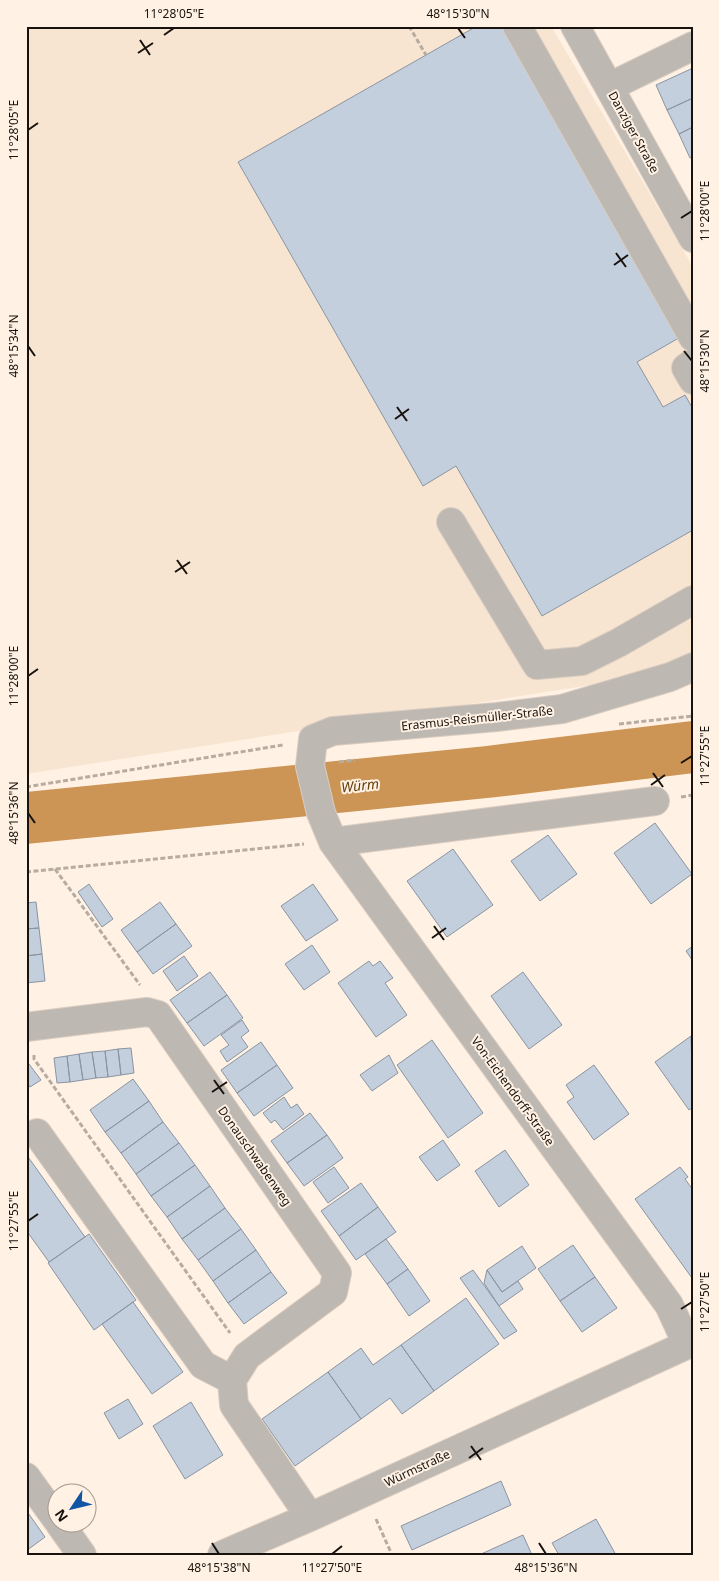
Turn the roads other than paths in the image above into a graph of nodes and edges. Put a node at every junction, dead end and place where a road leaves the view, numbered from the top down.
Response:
1 (517, 26) edge
2 (574, 26) edge
3 (693, 46) edge
4 (609, 87) junction
5 (693, 238) edge
6 (693, 337) edge
7 (693, 363) edge
8 (693, 380) edge
9 (451, 522) dead end
10 (693, 600) edge
11 (693, 667) edge
12 (310, 766) joint
13 (655, 801) dead end
14 (333, 842) junction
15 (28, 1027) edge
16 (36, 1133) dead end
17 (690, 1343) edge
18 (232, 1380) junction
19 (26, 1477) edge
20 (48, 1508) edge
21 (310, 1517) junction
22 (67, 1534) edge
23 (82, 1555) edge
24 (222, 1555) edge

1 - 6 street
2 - 4 street, Danziger Straße
3 - 4 street
4 - 5 street, Danziger Straße
7 - 8 street
9 - 10 street
11 - 12 street, Erasmus-Reismüller-Straße
12 - 14 street, Von-Eichendorff-Straße
13 - 14 street
14 - 17 street, Von-Eichendorff-Straße
15 - 18 street, Donauschwabenweg
16 - 18 street
17 - 21 street, Würmstraße
18 - 21 street
19 - 20 street
21 - 24 street, Würmstraße
22 - 23 street

